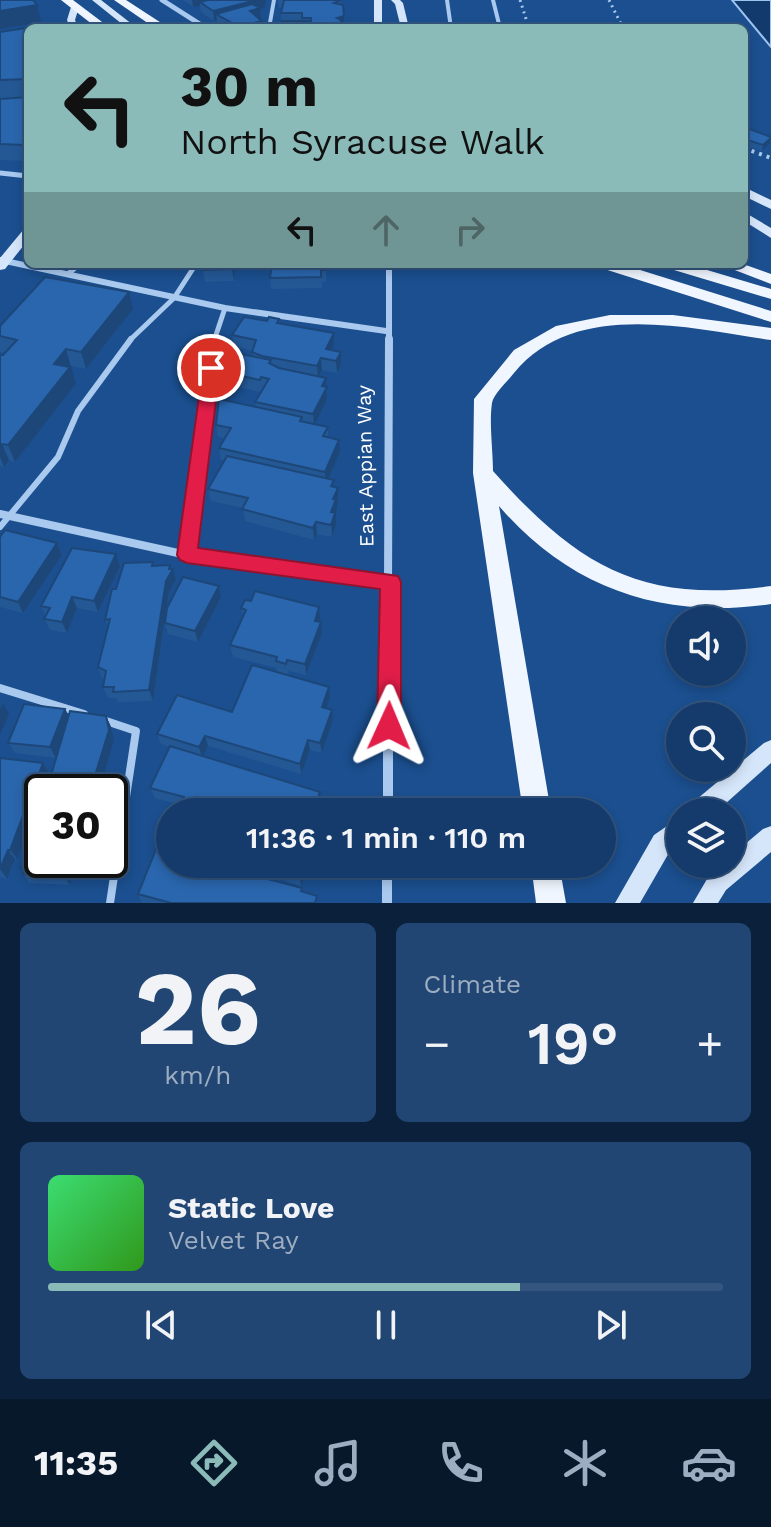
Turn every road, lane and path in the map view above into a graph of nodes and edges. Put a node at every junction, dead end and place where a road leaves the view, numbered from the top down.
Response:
1 (96, 0) edge
2 (119, 0) edge
3 (162, 0) edge
4 (274, 0) edge
5 (378, 0) edge
6 (395, 0) edge
7 (447, 0) edge
8 (493, 0) edge
9 (520, 0) edge
10 (609, 0) edge
11 (70, 4) edge
12 (71, 24) edge
13 (98, 24) edge
14 (128, 24) edge
15 (157, 24) edge
16 (200, 24) edge
17 (270, 24) edge
18 (378, 24) edge
19 (404, 24) edge
20 (450, 24) edge
21 (499, 24) edge
22 (528, 24) edge
23 (621, 24) edge
24 (748, 149) edge
25 (771, 158) edge
26 (0, 173) edge
27 (24, 176) edge
28 (748, 193) edge
29 (771, 205) edge
30 (748, 219) edge
31 (771, 234) edge
32 (24, 237) edge
33 (2, 263) edge
34 (24, 266) edge
35 (36, 268) edge
36 (75, 268) edge
37 (193, 268) edge
38 (389, 268) edge
39 (617, 268) edge
40 (683, 268) edge
41 (739, 268) edge
42 (69, 273) junction
43 (771, 279) edge
44 (771, 294) edge
45 (174, 298) junction
46 (225, 308) junction
47 (771, 317) edge
48 (386, 331) junction
49 (771, 334) edge
50 (483, 472) junction
51 (4, 515) edge
52 (0, 527) edge
53 (187, 555) junction
54 (391, 582) junction
55 (771, 595) edge
56 (0, 688) edge
57 (771, 750) edge
58 (388, 798) edge
59 (535, 798) edge
60 (715, 798) edge
61 (771, 837) edge
62 (666, 840) edge
63 (387, 878) edge
64 (547, 878) edge
65 (110, 903) edge
66 (387, 903) edge
67 (551, 903) edge
68 (627, 903) edge
69 (705, 903) edge

1 - 14 main road
2 - 15 main road
3 - 16 street
4 - 17 lane
5 - 18 main road
6 - 19 main road
7 - 20 lane
8 - 21 lane
9 - 22 path
10 - 23 path
11 - 12 main road
11 - 13 main road
24 - 25 path
26 - 27 lane
28 - 29 main road
30 - 31 main road
32 - 33 main road
33 - 34 street
35 - 42 street
36 - 42 lane
37 - 45 lane
38 - 48 street, East Appian Way
39 - 47 main road
40 - 44 main road
41 - 43 main road
42 - 45 street
45 - 46 street
45 - 51 lane
46 - 48 street
46 - 53 lane
48 - 54 street, East Appian Way
49 - 50 main road
50 - 55 main road
50 - 59 main road
51 - 52 lane
51 - 53 street
53 - 54 street
54 - 58 street, East Appian Way
56 - 65 lane
57 - 60 main road
61 - 69 main road
62 - 68 main road
63 - 66 street
64 - 67 main road

